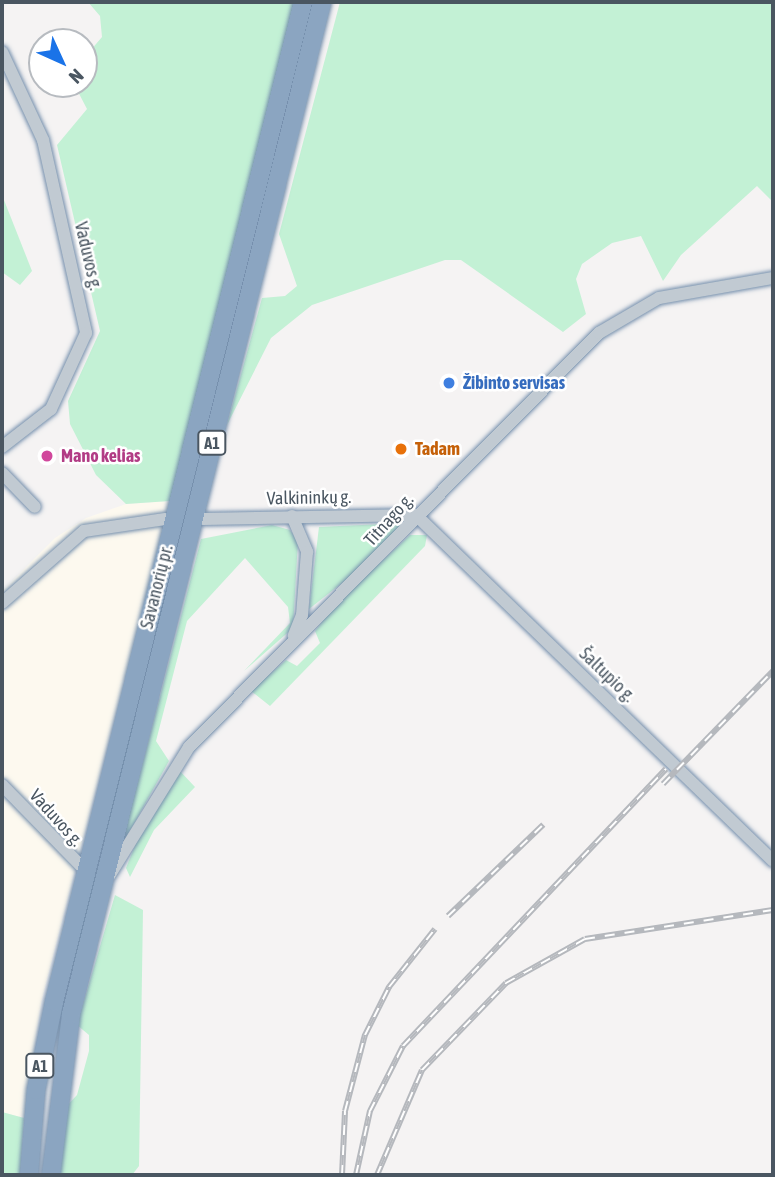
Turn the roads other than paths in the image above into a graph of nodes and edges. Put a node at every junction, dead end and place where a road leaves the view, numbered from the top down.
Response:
1 (303, 2) edge
2 (322, 2) edge
3 (2, 52) edge
4 (773, 278) edge
5 (2, 447) edge
6 (2, 473) edge
7 (35, 507) dead end
8 (416, 515) junction
9 (292, 516) junction
10 (165, 519) dead end
11 (203, 519) dead end
12 (2, 603) edge
13 (288, 646) junction
14 (2, 785) edge
15 (773, 861) edge
16 (87, 872) junction
17 (103, 885) junction
18 (29, 1175) edge
19 (51, 1175) edge

1 - 16 highway, Savanorių pr. / A1
2 - 17 highway, Savanorių pr. / A1
3 - 5 street, Vaduvos g.
4 - 8 street, Titnago g.
6 - 7 street
8 - 9 street, Valkininkų g.
8 - 13 street, Titnago g.
8 - 15 street, Šaltupio g.
9 - 11 street, Valkininkų g.
9 - 13 street
10 - 12 street
13 - 17 street, Titnago g.
14 - 16 street, Vaduvos g.
16 - 18 highway, Savanorių pr. / A1
17 - 19 highway, Savanorių pr. / A1

